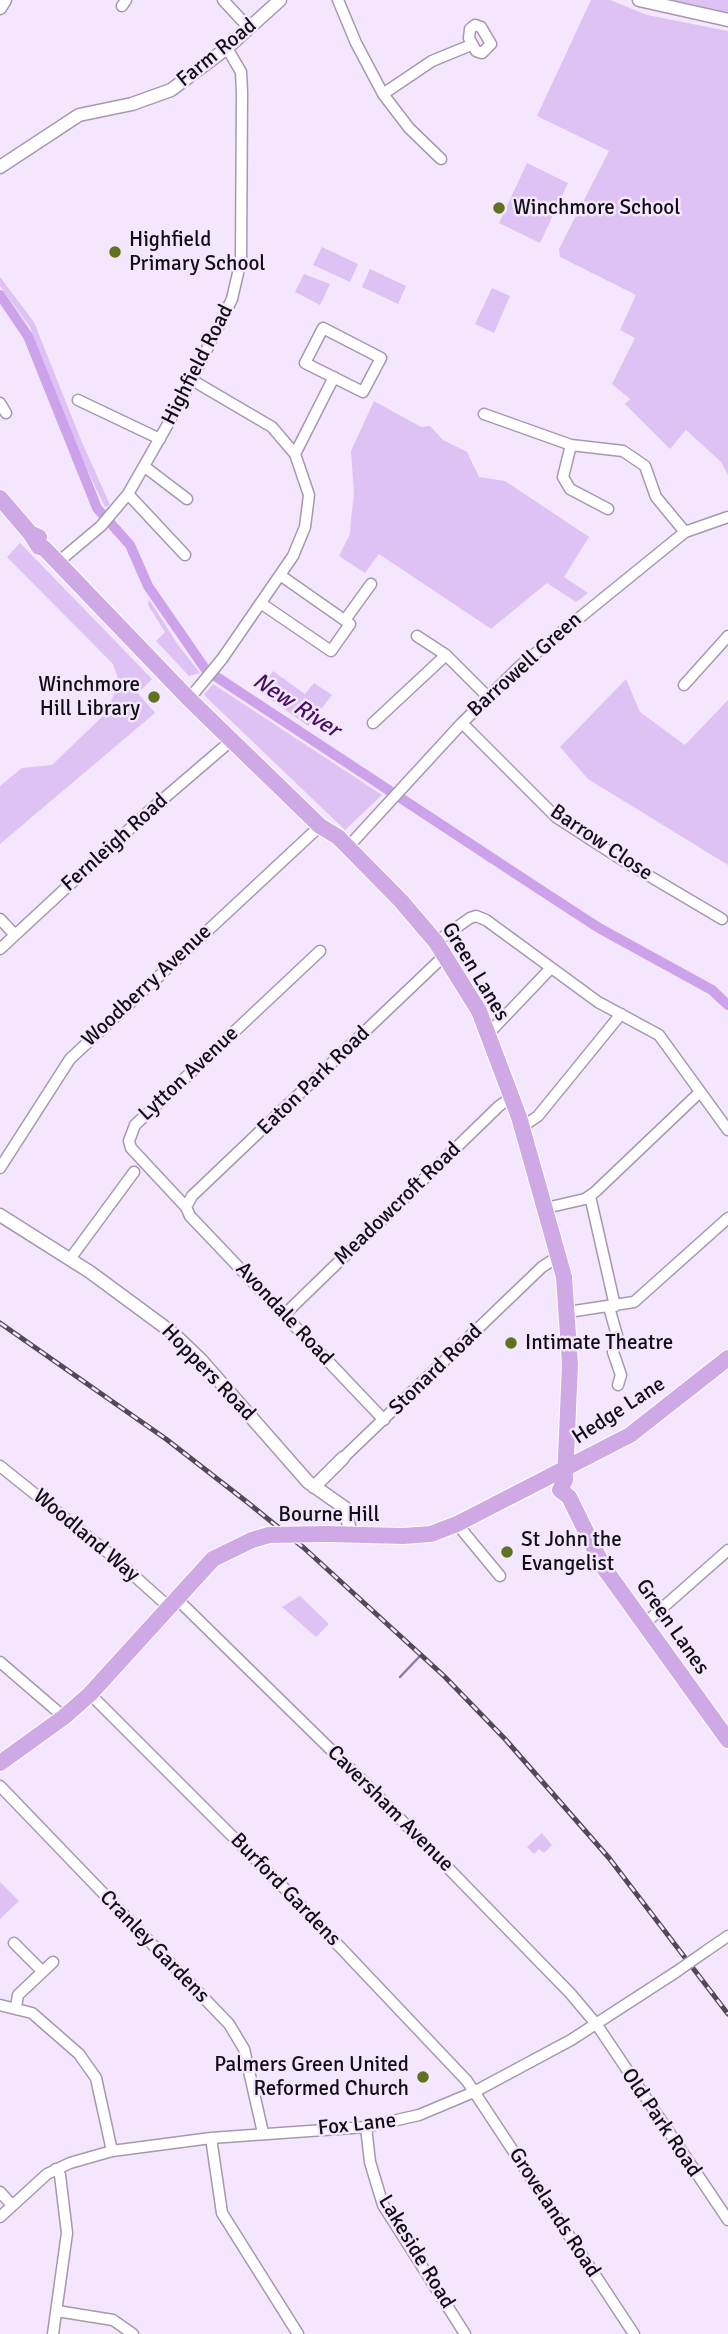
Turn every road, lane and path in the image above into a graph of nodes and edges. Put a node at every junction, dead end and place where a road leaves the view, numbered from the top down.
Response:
1 (5, 0) edge
2 (223, 0) edge
3 (280, 0) edge
4 (338, 0) edge
5 (639, 0) edge
6 (0, 8) edge
7 (728, 20) edge
8 (249, 28) junction
9 (466, 47) dead end
10 (227, 48) junction
11 (383, 94) junction
12 (441, 159) dead end
13 (0, 167) edge
14 (334, 377) junction
15 (192, 380) junction
16 (78, 400) dead end
17 (484, 414) dead end
18 (160, 439) junction
19 (571, 445) junction
20 (295, 454) junction
21 (145, 467) junction
22 (128, 494) junction
23 (0, 498) edge
24 (187, 499) dead end
25 (608, 509) dead end
26 (728, 517) edge
27 (685, 532) junction
28 (186, 555) dead end
29 (57, 563) junction
30 (280, 575) junction
31 (371, 584) dead end
32 (262, 604) junction
33 (345, 621) junction
34 (418, 636) dead end
35 (728, 636) edge
36 (446, 655) junction
37 (684, 685) dead end
38 (488, 696) junction
39 (188, 698) junction
40 (373, 723) dead end
41 (462, 723) junction
42 (232, 740) junction
43 (320, 826) junction
44 (348, 847) junction
45 (0, 919) edge
46 (722, 919) dead end
47 (15, 935) junction
48 (0, 949) edge
49 (440, 949) junction
50 (320, 951) dead end
51 (551, 968) junction
52 (621, 1014) junction
53 (489, 1033) junction
54 (700, 1092) junction
55 (512, 1097) junction
56 (522, 1127) junction
57 (728, 1130) edge
58 (0, 1168) edge
59 (134, 1172) dead end
60 (590, 1196) junction
61 (186, 1207) junction
62 (546, 1208) junction
63 (0, 1215) edge
64 (728, 1218) edge
65 (559, 1256) junction
66 (70, 1259) junction
67 (612, 1307) junction
68 (568, 1312) junction
69 (285, 1314) junction
70 (728, 1359) edge
71 (618, 1385) dead end
72 (380, 1424) junction
73 (344, 1458) joint
74 (0, 1466) edge
75 (564, 1475) junction
76 (314, 1487) junction
77 (457, 1524) junction
78 (351, 1535) junction
79 (728, 1550) edge
80 (500, 1576) dead end
81 (173, 1603) junction
82 (643, 1625) junction
83 (0, 1662) edge
84 (90, 1694) junction
85 (64, 1717) junction
86 (726, 1732) edge
87 (0, 1763) edge
88 (0, 1786) edge
89 (723, 1939) edge
90 (14, 1943) dead end
91 (53, 1962) dead end
92 (42, 1971) junction
93 (0, 2006) edge
94 (16, 2007) junction
95 (597, 2025) junction
96 (474, 2092) junction
97 (366, 2127) junction
98 (263, 2133) junction
99 (211, 2138) junction
100 (113, 2151) junction
101 (56, 2169) junction
102 (0, 2192) edge
103 (11, 2204) junction
104 (0, 2217) edge
105 (728, 2220) edge
106 (57, 2311) junction
107 (53, 2334) edge
108 (132, 2334) edge
109 (298, 2334) edge
110 (465, 2334) edge
111 (634, 2334) edge

1 - 6 street
2 - 8 street
3 - 8 street, Farm Road
4 - 11 street
5 - 7 street
8 - 10 street, Farm Road
9 - 11 street
10 - 13 street, Farm Road
10 - 15 street, Highfield Road
11 - 12 street
14 - 14 street
14 - 20 street
15 - 18 street, Highfield Road
15 - 20 street
16 - 18 street
17 - 19 street
18 - 21 street, Highfield Road
19 - 25 street
19 - 27 street
20 - 30 street
21 - 22 street, Highfield Road
21 - 24 street
22 - 28 street
22 - 29 street, Highfield Road
23 - 29 main road, Green Lanes
26 - 27 street, Barrowell Green
27 - 38 street, Barrowell Green
29 - 39 main road, Green Lanes
30 - 32 street
30 - 33 street
31 - 33 street
32 - 33 street
32 - 39 street
34 - 36 street
35 - 37 street
36 - 38 street
36 - 40 street
38 - 41 street, Barrowell Green
39 - 42 main road, Green Lanes
41 - 44 street, Barrowell Green
41 - 46 street, Barrow Close
42 - 43 main road, Green Lanes
42 - 47 street, Fernleigh Road
43 - 44 main road, Green Lanes
43 - 58 street, Woodberry Avenue
44 - 49 main road, Green Lanes
45 - 47 street
47 - 48 street, Fernleigh Road
49 - 51 street, Eaton Park Road
49 - 53 main road, Green Lanes
49 - 61 street, Eaton Park Road
50 - 61 street, Lytton Avenue
51 - 52 street
51 - 53 street
52 - 54 street
52 - 56 street
53 - 55 main road, Green Lanes
54 - 57 street
54 - 60 street
55 - 56 main road, Green Lanes
55 - 69 street, Meadowcroft Road
56 - 62 main road, Green Lanes
59 - 66 street
60 - 62 street
60 - 67 street
61 - 69 street, Avondale Road
62 - 65 main road, Green Lanes
63 - 66 street, Hoppers Road
64 - 67 street
65 - 68 main road, Green Lanes
65 - 72 street, Stonard Road
66 - 76 street, Hoppers Road
67 - 68 street
67 - 71 street
68 - 75 main road, Green Lanes
69 - 72 street, Avondale Road
70 - 75 main road, Hedge Lane
72 - 73 street, Stonard Road
73 - 76 street, Stonard Road
74 - 81 street, Woodland Way
75 - 77 main road, Bourne Hill
75 - 82 main road, Green Lanes
76 - 78 street, Hoppers Road
77 - 78 main road, Bourne Hill
77 - 80 street
78 - 81 main road, Bourne Hill, bridge
79 - 82 street
81 - 84 main road, Bourne Hill
81 - 95 street, Caversham Avenue
82 - 86 main road, Green Lanes
83 - 85 street
84 - 85 main road, Bourne Hill
84 - 96 street, Burford Gardens
85 - 87 main road, Bourne Hill
88 - 98 street, Cranley Gardens
89 - 95 street, Fox Lane, bridge
90 - 92 street
91 - 92 street
92 - 94 street
93 - 94 street
94 - 100 street
95 - 96 street, Fox Lane
95 - 105 street, Old Park Road
96 - 97 street, Fox Lane
96 - 111 street, Grovelands Road
97 - 98 street, Fox Lane
97 - 110 street, Lakeside Road
98 - 99 street, Fox Lane
99 - 100 street, Fox Lane
99 - 109 street
100 - 101 street, Fox Lane
101 - 103 street, Fox Lane
101 - 106 street
102 - 103 street
103 - 104 street, Fox Lane
106 - 107 street
106 - 108 street

